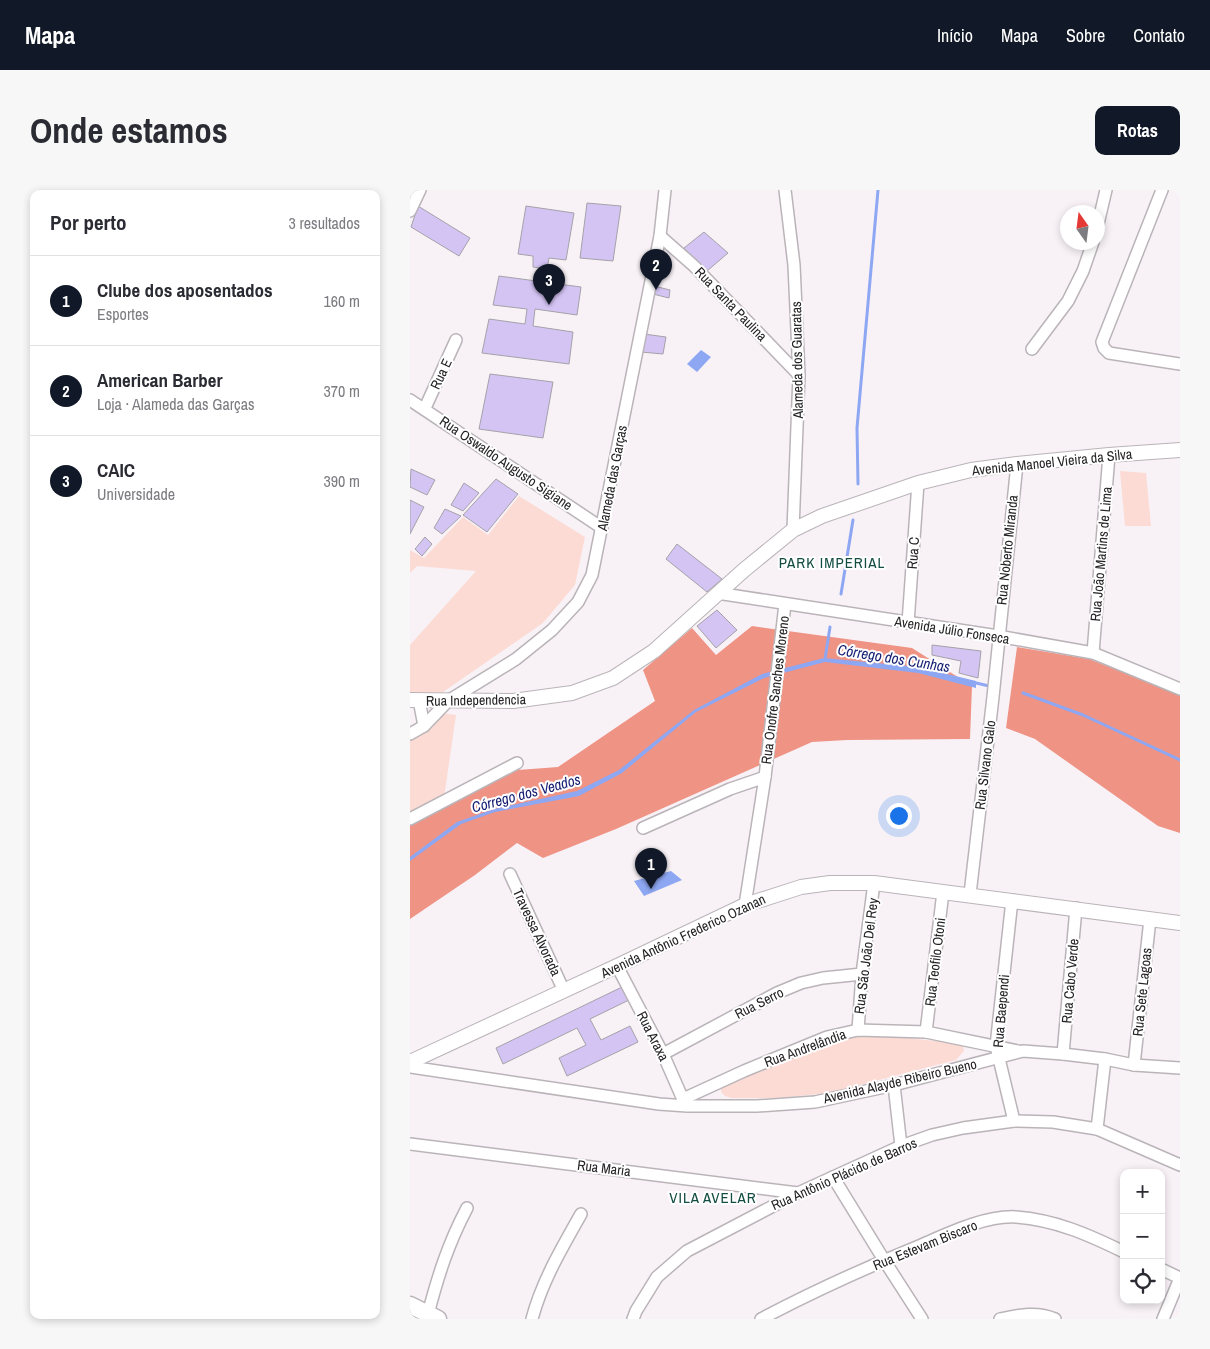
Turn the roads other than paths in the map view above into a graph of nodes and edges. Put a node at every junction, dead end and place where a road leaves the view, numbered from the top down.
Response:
1 (420, 190) edge
2 (665, 190) edge
3 (785, 190) edge
4 (1106, 190) edge
5 (1162, 190) edge
6 (1102, 205) edge
7 (410, 211) edge
8 (660, 236) junction
9 (1090, 250) edge
10 (456, 340) dead end
11 (1032, 349) dead end
12 (1180, 364) edge
13 (799, 375) junction
14 (410, 400) edge
15 (425, 408) junction
16 (1180, 450) edge
17 (1109, 454) junction
18 (1016, 464) junction
19 (918, 483) junction
20 (602, 528) junction
21 (793, 530) junction
22 (717, 593) junction
23 (785, 604) junction
24 (908, 623) junction
25 (998, 636) junction
26 (1093, 653) junction
27 (1180, 689) edge
28 (414, 700) edge
29 (448, 701) junction
30 (424, 726) junction
31 (410, 734) edge
32 (517, 763) dead end
33 (765, 777) junction
34 (410, 819) edge
35 (643, 828) dead end
36 (510, 874) dead end
37 (874, 883) junction
38 (943, 892) junction
39 (970, 894) junction
40 (1012, 900) junction
41 (745, 905) junction
42 (1076, 908) junction
43 (1150, 919) junction
44 (1180, 922) edge
45 (618, 966) junction
46 (862, 974) junction
47 (564, 991) junction
48 (858, 1030) junction
49 (926, 1032) junction
50 (997, 1052) junction
51 (663, 1054) junction
52 (1063, 1054) junction
53 (1105, 1059) junction
54 (410, 1062) edge
55 (1134, 1065) junction
56 (410, 1067) edge
57 (1180, 1068) edge
58 (894, 1085) junction
59 (685, 1102) junction
60 (1014, 1121) junction
61 (1097, 1129) junction
62 (410, 1144) edge
63 (901, 1146) junction
64 (1180, 1165) edge
65 (833, 1177) junction
66 (798, 1193) junction
67 (466, 1208) dead end
68 (580, 1214) dead end
69 (1120, 1250) edge
70 (884, 1260) junction
71 (1165, 1271) edge
72 (1180, 1278) edge
73 (410, 1305) edge
74 (433, 1317) edge
75 (532, 1319) edge
76 (633, 1319) edge
77 (761, 1319) edge
78 (922, 1319) edge
79 (1000, 1319) edge
80 (1056, 1319) edge
81 (1162, 1319) edge

1 - 7 street
2 - 8 street, Alameda das Garças
3 - 13 street, Alameda dos Guaratas
4 - 6 street
5 - 12 street
8 - 13 street, Rua Santa Paulina
8 - 20 street, Alameda das Garças
9 - 11 street
10 - 15 street, Rua E
13 - 21 street, Alameda dos Guaratas
14 - 15 street, Rua Oswaldo Augusto Sigiane
15 - 20 street, Rua Oswaldo Augusto Sigiane
16 - 17 street, Avenida Manoel Vieira da Silva
17 - 18 street, Avenida Manoel Vieira da Silva
17 - 26 street, Rua João Martins de Lima
18 - 19 street, Avenida Manoel Vieira da Silva
18 - 25 street, Rua Noberto Miranda
19 - 21 street, Avenida Manoel Vieira da Silva
19 - 24 street, Rua C
20 - 29 street, Alameda das Garças
21 - 22 street, Avenida Manoel Vieira da Silva
22 - 23 street, Avenida Júlio Fonseca
22 - 29 street, Rua Independencia
23 - 24 street, Avenida Júlio Fonseca
23 - 33 street, Rua Onofre Sanches Moreno
24 - 25 street, Avenida Júlio Fonseca
25 - 26 street, Avenida Júlio Fonseca
25 - 39 street, Rua Silvano Galo
26 - 27 street, Avenida Júlio Fonseca
28 - 29 street, Rua Independencia
28 - 30 street
29 - 30 street, Alameda das Garças
30 - 31 street, Alameda das Garças
32 - 34 street
33 - 35 street, Rua Onofre Sanches Moreno
33 - 41 street, Rua Onofre Sanches Moreno
36 - 47 street, Travessa Alvorada
37 - 38 street, Avenida Antônio Frederico Ozanan
37 - 41 street, Avenida Antônio Frederico Ozanan
37 - 46 street, Rua São João Del Rey
38 - 39 street, Avenida Antônio Frederico Ozanan
38 - 49 street, Rua Teofilo Otoni
39 - 40 street, Avenida Antônio Frederico Ozanan
40 - 42 street, Avenida Antônio Frederico Ozanan
40 - 50 street, Rua Baependi
41 - 45 street, Avenida Antônio Frederico Ozanan
42 - 43 street, Avenida Antônio Frederico Ozanan
42 - 52 street, Rua Cabo Verde
43 - 44 street, Avenida Antônio Frederico Ozanan
43 - 55 street, Rua Sete Lagoas
45 - 47 street, Avenida Antônio Frederico Ozanan
45 - 51 street, Rua Araxa
46 - 48 street, Rua São João Del Rey
46 - 51 street, Rua Serro
47 - 54 street, Avenida Antônio Frederico Ozanan
48 - 49 street, Rua Andrelândia
48 - 59 street, Rua Andrelândia
49 - 50 street, Rua Andrelândia
50 - 52 street, Avenida Alayde Ribeiro Bueno
50 - 58 street, Avenida Alayde Ribeiro Bueno
50 - 60 street, Rua Baependi
51 - 59 street, Rua Araxa
52 - 53 street, Avenida Alayde Ribeiro Bueno
53 - 55 street, Avenida Alayde Ribeiro Bueno
53 - 61 street
55 - 57 street, Avenida Alayde Ribeiro Bueno
56 - 59 street, Avenida Alayde Ribeiro Bueno
58 - 59 street, Avenida Alayde Ribeiro Bueno
58 - 63 street
60 - 61 street, Rua Antônio Plácido de Barros
60 - 63 street, Rua Antônio Plácido de Barros
61 - 64 street, Rua Antônio Plácido de Barros
62 - 66 street, Rua Maria
63 - 65 street, Rua Antônio Plácido de Barros
65 - 66 street, Rua Antônio Plácido de Barros
65 - 70 street
66 - 76 street, Rua Antônio Plácido de Barros
67 - 74 street
68 - 75 street
69 - 70 street, Rua Estevam Biscaro
70 - 77 street, Rua Estevam Biscaro
70 - 78 street
71 - 72 street
72 - 81 street
73 - 74 main road
79 - 80 street

